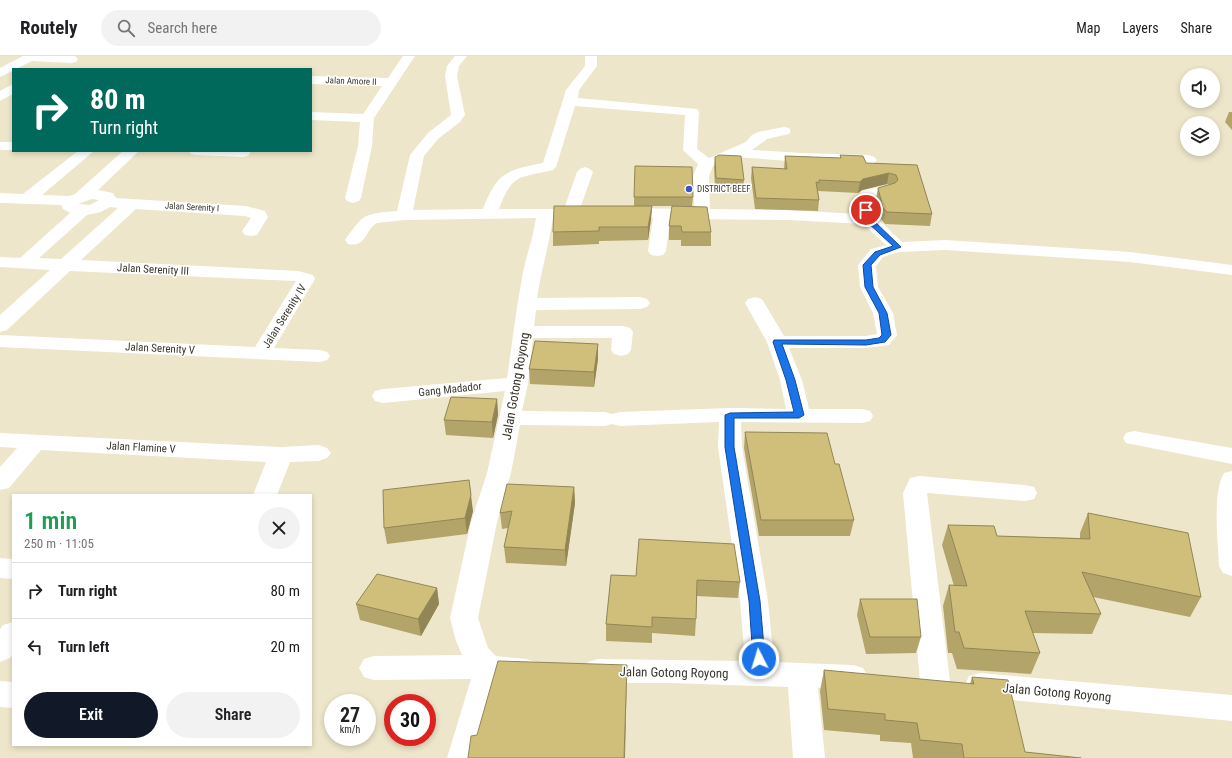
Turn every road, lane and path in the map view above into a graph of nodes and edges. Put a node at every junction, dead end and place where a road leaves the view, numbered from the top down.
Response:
1 (31, 56) edge
2 (409, 56) edge
3 (461, 56) edge
4 (591, 56) edge
5 (74, 57) edge
6 (56, 68) edge
7 (0, 73) edge
8 (312, 80) edge
9 (392, 82) junction
10 (12, 89) edge
11 (0, 97) edge
12 (570, 101) junction
13 (0, 103) edge
14 (12, 104) edge
15 (312, 116) edge
16 (367, 118) junction
17 (784, 131) dead end
18 (0, 146) edge
19 (12, 146) edge
20 (86, 152) edge
21 (131, 152) edge
22 (220, 152) edge
23 (734, 152) junction
24 (243, 153) dead end
25 (869, 160) dead end
26 (706, 163) junction
27 (584, 172) dead end
28 (887, 190) edge
29 (0, 198) edge
30 (352, 198) dead end
31 (27, 199) junction
32 (79, 202) junction
33 (132, 204) junction
34 (609, 213) edge
35 (488, 214) junction
36 (545, 214) junction
37 (662, 214) junction
38 (702, 214) junction
39 (404, 215) junction
40 (868, 219) junction
41 (251, 231) dead end
42 (354, 240) dead end
43 (898, 247) junction
44 (657, 251) dead end
45 (0, 262) edge
46 (24, 263) junction
47 (68, 265) junction
48 (1232, 270) edge
49 (306, 278) joint
50 (755, 302) dead end
51 (640, 303) dead end
52 (528, 304) junction
53 (0, 326) edge
54 (524, 332) junction
55 (0, 341) edge
56 (777, 342) junction
57 (621, 350) dead end
58 (261, 353) junction
59 (320, 356) dead end
60 (517, 383) junction
61 (383, 396) dead end
62 (730, 415) junction
63 (799, 415) junction
64 (862, 416) dead end
65 (510, 418) junction
66 (1134, 438) dead end
67 (0, 440) edge
68 (35, 442) junction
69 (319, 453) dead end
70 (281, 455) junction
71 (1232, 456) edge
72 (1232, 479) edge
73 (0, 482) edge
74 (1025, 493) dead end
75 (265, 494) edge
76 (1232, 566) edge
77 (0, 568) edge
78 (12, 569) edge
79 (12, 634) edge
80 (0, 650) edge
81 (489, 667) junction
82 (374, 668) dead end
83 (761, 674) junction
84 (802, 675) junction
85 (880, 678) edge
86 (0, 694) edge
87 (12, 695) edge
88 (1232, 708) edge
89 (463, 758) edge
90 (809, 758) edge

1 - 5 street
1 - 7 street
2 - 9 street
3 - 39 street
4 - 12 street
5 - 6 street
8 - 9 street, Jalan Amore II
9 - 16 street
10 - 11 street
12 - 26 street
12 - 35 street
13 - 14 street
15 - 16 street
16 - 30 street
17 - 23 street
18 - 19 street
20 - 31 street
21 - 32 street
22 - 24 street
23 - 25 street
23 - 26 street
26 - 38 street
27 - 36 street
28 - 40 street
29 - 31 street
31 - 32 street
32 - 33 street, Jalan Serenity I
32 - 46 street
33 - 41 street, Jalan Serenity I
33 - 47 street
34 - 37 street
35 - 36 street
35 - 39 street
36 - 52 street, Jalan Gotong Royong
37 - 38 street
37 - 44 street
38 - 40 street
39 - 42 street
40 - 43 street
43 - 48 street
43 - 56 street
45 - 46 street, Jalan Serenity III
46 - 47 street, Jalan Serenity III
47 - 49 street, Jalan Serenity III
47 - 53 street
49 - 58 street, Jalan Serenity IV
50 - 56 street
51 - 52 street
52 - 54 street, Jalan Gotong Royong
54 - 57 street
54 - 60 street, Jalan Gotong Royong
55 - 58 street, Jalan Serenity V
56 - 63 street
58 - 59 street, Jalan Serenity V
60 - 61 street, Gang Madador
60 - 65 street, Jalan Gotong Royong
62 - 63 street
62 - 65 street
62 - 83 street
63 - 64 street
65 - 81 street, Jalan Gotong Royong
66 - 71 street
67 - 68 street, Jalan Flamine V
68 - 70 street, Jalan Flamine V
68 - 73 street
69 - 70 street, Jalan Flamine V
70 - 75 street
72 - 76 street
74 - 88 street, Jalan Gotong Royong
77 - 78 street
79 - 80 street
81 - 82 street
81 - 83 street, Jalan Gotong Royong
81 - 89 street
83 - 84 street, Jalan Gotong Royong
84 - 85 street, Jalan Gotong Royong
84 - 90 street
86 - 87 street

